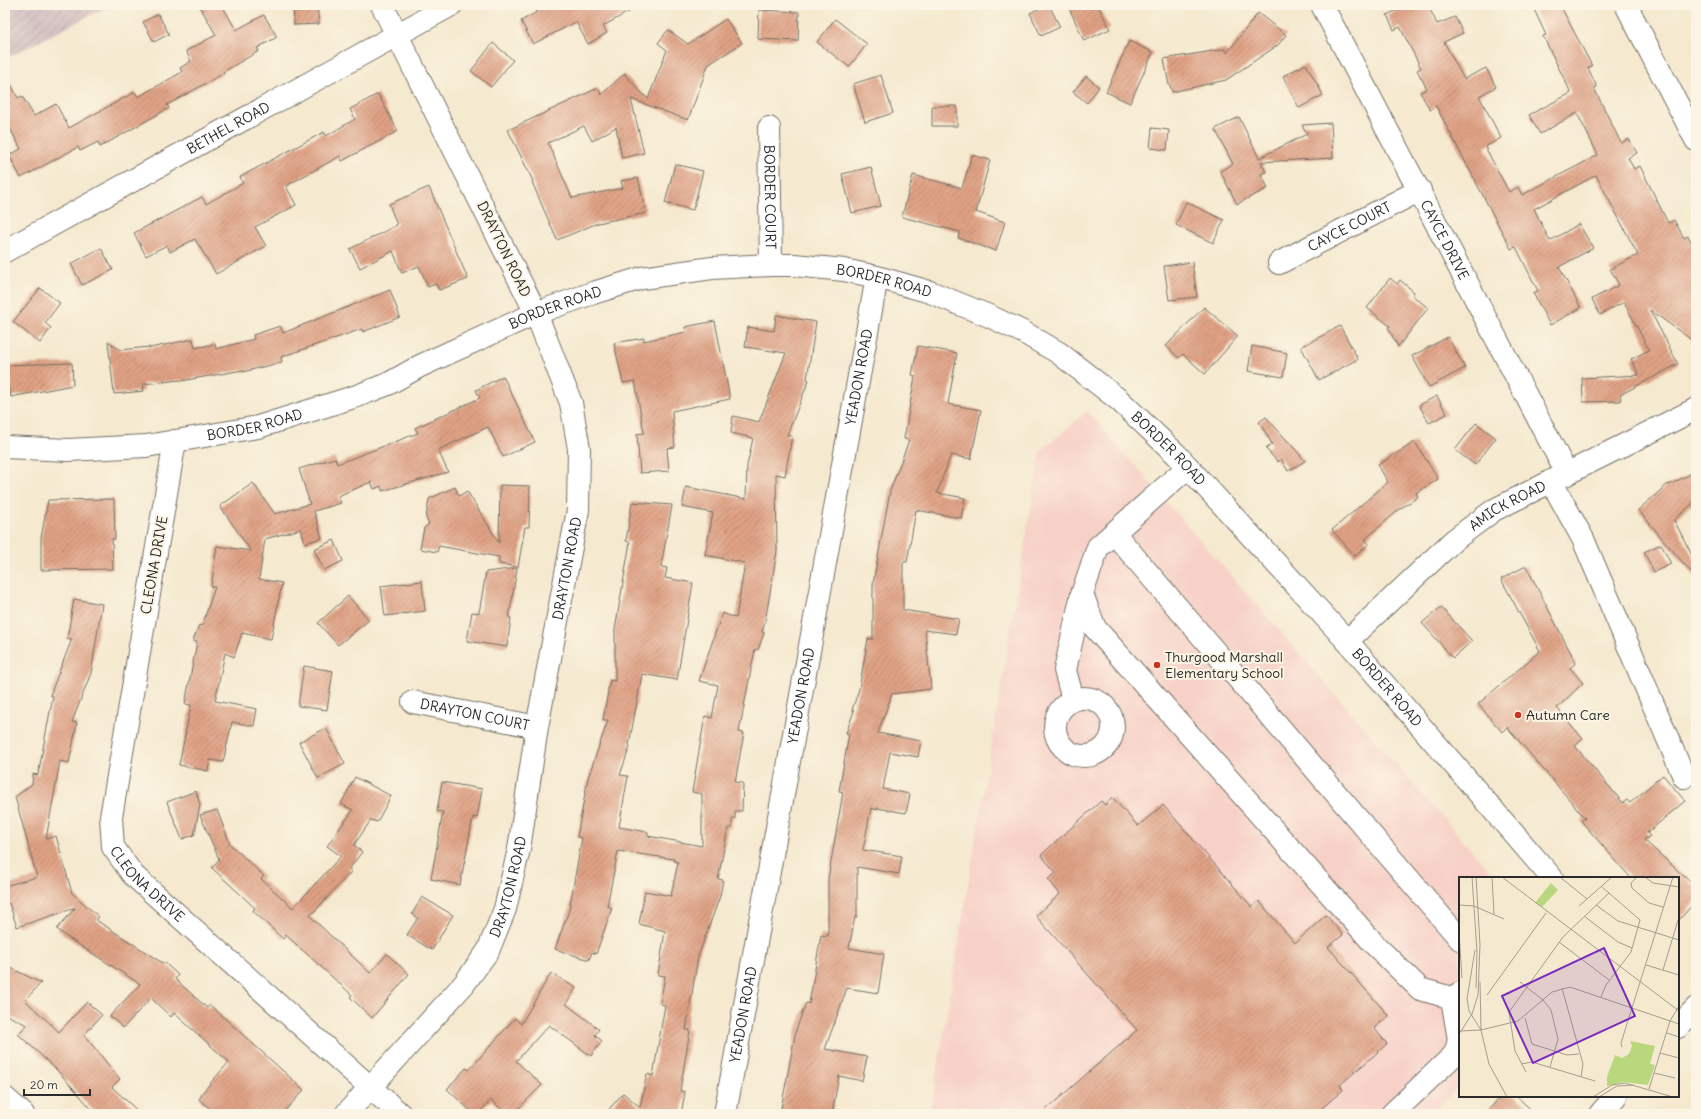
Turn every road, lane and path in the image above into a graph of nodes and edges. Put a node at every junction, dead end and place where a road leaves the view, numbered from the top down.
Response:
1 (382, 5) edge
2 (451, 5) edge
3 (1322, 5) edge
4 (1626, 5) edge
5 (398, 34) junction
6 (769, 128) dead end
7 (1696, 140) edge
8 (1420, 190) junction
9 (5, 251) edge
10 (1279, 263) dead end
11 (770, 265) junction
12 (877, 277) junction
13 (536, 313) junction
14 (1696, 408) edge
15 (175, 441) junction
16 (5, 447) edge
17 (1188, 467) junction
18 (1559, 478) junction
19 (1114, 532) junction
20 (1082, 594) junction
21 (1347, 641) junction
22 (1073, 700) dead end
23 (413, 702) dead end
24 (537, 727) junction
25 (1684, 777) dead end
26 (1551, 877) edge
27 (1459, 938) edge
28 (1456, 995) edge
29 (370, 1087) junction
30 (1615, 1097) edge
31 (5, 1098) edge
32 (23, 1114) edge
33 (346, 1114) edge
34 (400, 1114) edge
35 (725, 1114) edge
36 (1392, 1114) edge
37 (1600, 1114) edge

1 - 5 street, DRAYTON ROAD
2 - 5 street, BETHEL ROAD
3 - 8 street, CAYCE DRIVE
4 - 7 street
5 - 9 street, BETHEL ROAD
5 - 13 street, DRAYTON ROAD
6 - 11 street, BORDER COURT
8 - 10 street, CAYCE COURT
8 - 18 street, CAYCE DRIVE
11 - 12 street, BORDER ROAD
11 - 13 street, BORDER ROAD
12 - 17 street, BORDER ROAD
12 - 35 street, YEADON ROAD
13 - 15 street, BORDER ROAD
13 - 24 street, DRAYTON ROAD
14 - 18 street, AMICK ROAD
15 - 16 street, BORDER ROAD
15 - 29 street, CLEONA DRIVE
17 - 19 street
17 - 21 street, BORDER ROAD
18 - 21 street, AMICK ROAD
18 - 25 street, CAYCE DRIVE
19 - 20 street
19 - 27 street
20 - 22 street
20 - 28 street
21 - 26 street, BORDER ROAD
23 - 24 street, DRAYTON COURT
24 - 29 street, DRAYTON ROAD
28 - 36 street
29 - 33 street, DRAYTON ROAD
29 - 34 street, CLEONA DRIVE
30 - 37 street
31 - 32 street

